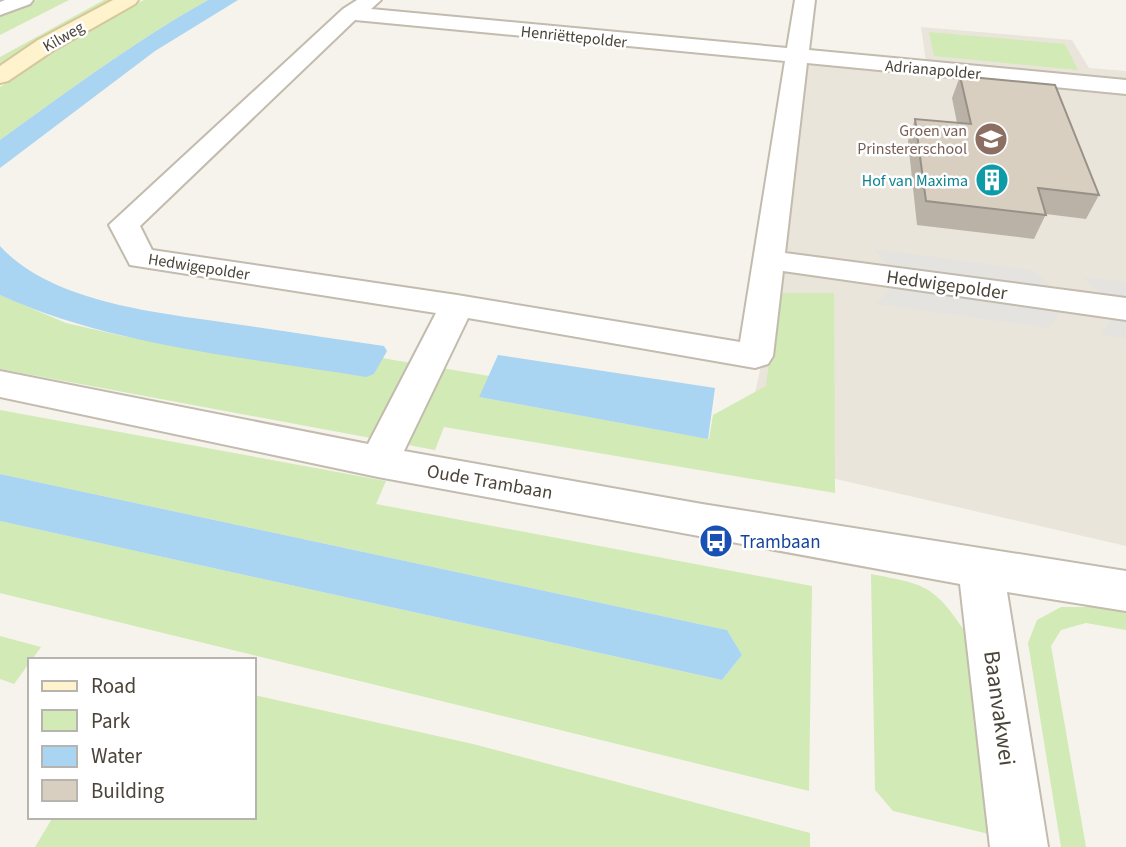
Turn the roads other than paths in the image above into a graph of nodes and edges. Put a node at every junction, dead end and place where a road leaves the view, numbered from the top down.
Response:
1 (23, 0) edge
2 (89, 0) edge
3 (128, 0) edge
4 (805, 0) edge
5 (360, 7) edge
6 (0, 9) edge
7 (41, 25) dead end
8 (798, 58) junction
9 (0, 76) edge
10 (1126, 87) edge
11 (769, 260) junction
12 (457, 306) junction
13 (1126, 309) edge
14 (0, 384) edge
15 (378, 462) junction
16 (981, 568) junction
17 (1126, 590) edge
18 (1019, 847) edge

1 - 6 street
2 - 7 main road, Kilweg
3 - 9 main road, Kilweg
4 - 8 street
5 - 8 street, Henriëttepolder
5 - 12 street, Hedwigepolder
8 - 10 street, Adrianapolder
8 - 11 street, Hedwigepolder
11 - 12 street, Hedwigepolder
11 - 13 street, Hedwigepolder
12 - 15 street
14 - 15 street, Oude Trambaan
15 - 16 street, Oude Trambaan
16 - 17 street
16 - 18 street, Baanvakwei

